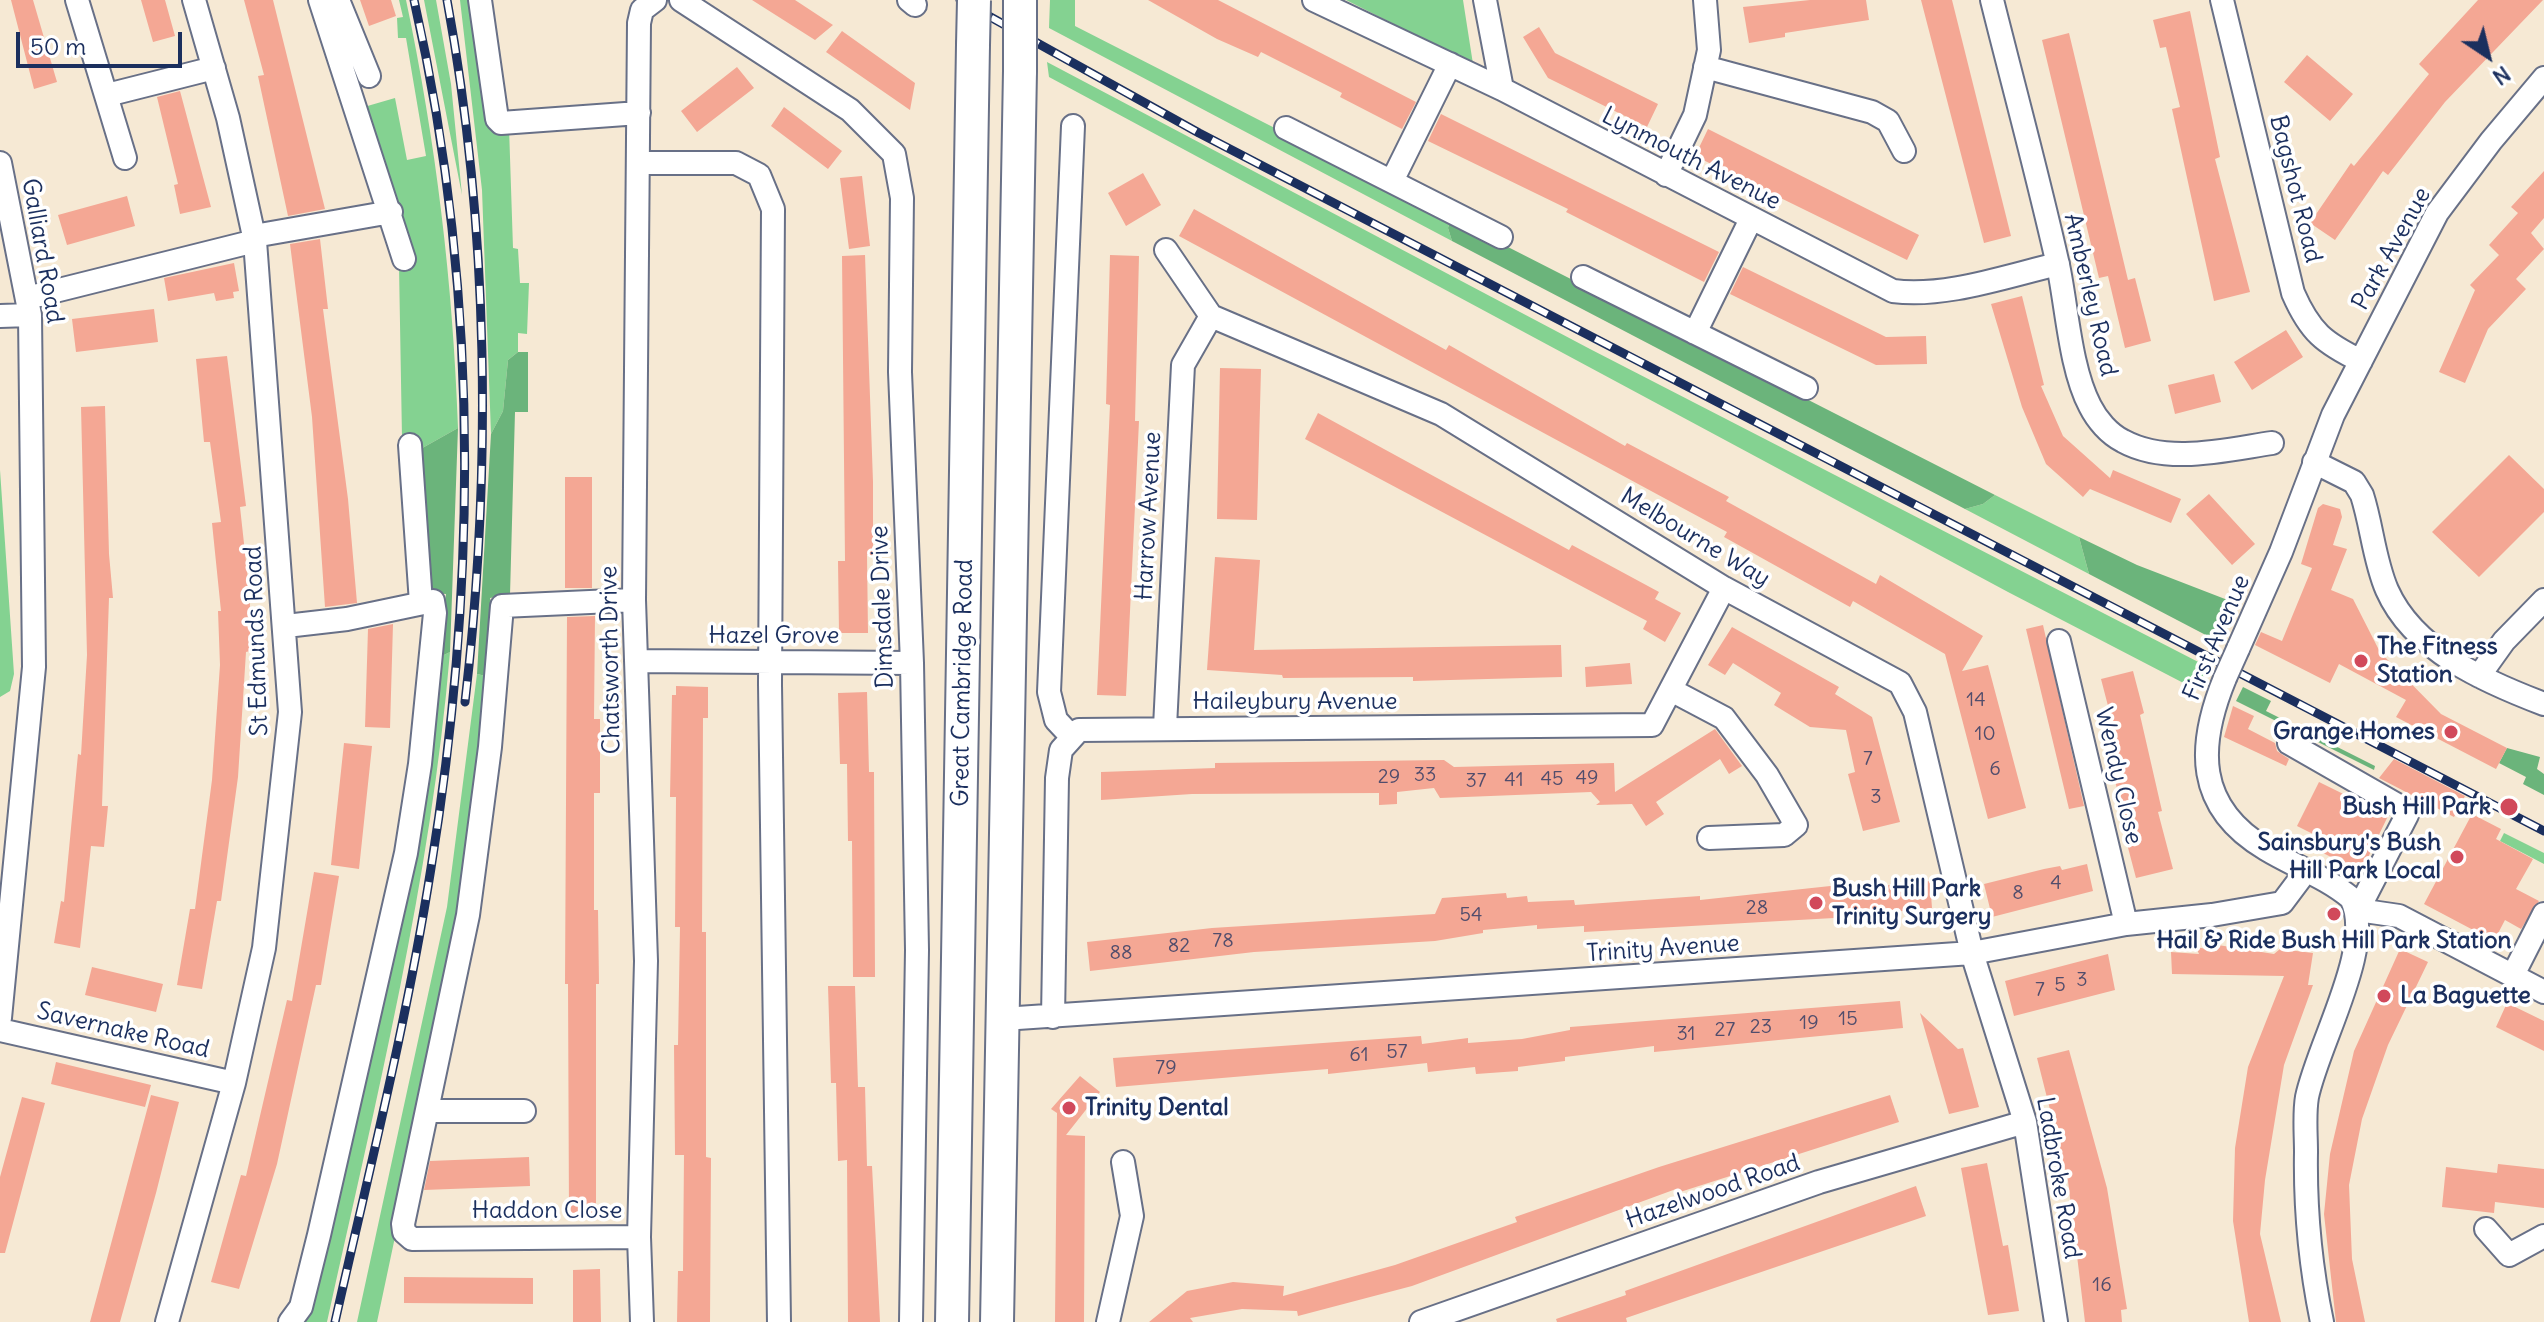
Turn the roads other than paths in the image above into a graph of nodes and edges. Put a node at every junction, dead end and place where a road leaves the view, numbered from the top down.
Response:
1 (77, 0) edge
2 (194, 0) edge
3 (320, 0) edge
4 (338, 0) edge
5 (480, 0) edge
6 (652, 0) edge
7 (681, 0) edge
8 (974, 0) edge
9 (1020, 0) edge
10 (1314, 0) edge
11 (1485, 0) edge
12 (1705, 0) edge
13 (1992, 0) edge
14 (2222, 0) edge
15 (1450, 64) junction
16 (1705, 67) junction
17 (214, 68) junction
18 (369, 76) dead end
19 (2544, 78) edge
20 (1502, 89) junction
21 (107, 95) junction
22 (639, 113) junction
23 (1073, 126) dead end
24 (1286, 128) dead end
25 (1904, 151) dead end
26 (125, 158) dead end
27 (0, 163) edge
28 (638, 163) junction
29 (1666, 175) junction
30 (1392, 181) junction
31 (391, 212) junction
32 (1751, 219) junction
33 (1501, 237) dead end
34 (254, 238) junction
35 (1166, 250) dead end
36 (404, 259) dead end
37 (2058, 264) junction
38 (1583, 277) dead end
39 (28, 306) junction
40 (0, 316) edge
41 (1211, 316) junction
42 (1695, 333) junction
43 (2361, 361) junction
44 (1806, 388) dead end
45 (2272, 443) dead end
46 (410, 445) dead end
47 (2314, 462) junction
48 (1724, 588) junction
49 (634, 600) junction
50 (2544, 600) edge
51 (421, 603) junction
52 (286, 626) junction
53 (2059, 641) dead end
54 (636, 661) junction
55 (770, 662) junction
56 (912, 663) junction
57 (2479, 676) junction
58 (1671, 690) junction
59 (2544, 704) edge
60 (1165, 727) junction
61 (1071, 736) junction
62 (2289, 743) dead end
63 (1709, 838) dead end
64 (2306, 871) junction
65 (2358, 910) junction
66 (2544, 914) edge
67 (2126, 924) junction
68 (1972, 953) junction
69 (2513, 975) junction
70 (2544, 992) edge
71 (1053, 1017) junction
72 (0, 1018) edge
73 (1003, 1019) junction
74 (0, 1030) edge
75 (234, 1083) junction
76 (427, 1111) junction
77 (524, 1111) dead end
78 (2025, 1122) junction
79 (955, 1160) junction
80 (1123, 1162) dead end
81 (2486, 1229) dead end
82 (2544, 1236) edge
83 (639, 1237) junction
84 (170, 1321) edge
85 (290, 1322) edge
86 (642, 1322) edge
87 (779, 1322) edge
88 (911, 1322) edge
89 (952, 1322) edge
90 (997, 1322) edge
91 (1108, 1322) edge
92 (1421, 1322) edge
93 (2056, 1322) edge
94 (2322, 1322) edge

1 - 21 street
2 - 17 street, St Edmunds Road
3 - 31 street
4 - 18 street
5 - 22 street
6 - 22 street, Chatsworth Drive
7 - 56 street, Dimsdale Drive
8 - 79 highway, Great Cambridge Road, bridge
9 - 73 highway, Great Cambridge Road, bridge
10 - 15 street, Lynmouth Avenue
11 - 20 street
12 - 16 street
13 - 37 street, Amberley Road
14 - 43 street, Bagshot Road
15 - 20 street, Lynmouth Avenue
15 - 30 street
16 - 25 street
16 - 29 street
17 - 21 street
17 - 34 street, St Edmunds Road
19 - 43 street, Park Avenue
20 - 29 street, Lynmouth Avenue
21 - 26 street
22 - 28 street, Chatsworth Drive
23 - 61 street
24 - 30 street
27 - 39 street, Galliard Road
28 - 49 street, Chatsworth Drive
28 - 55 street
29 - 32 street, Lynmouth Avenue
30 - 33 street
31 - 34 street
31 - 36 street
32 - 37 street, Lynmouth Avenue
32 - 42 street
34 - 39 street
34 - 52 street, St Edmunds Road
35 - 41 street
37 - 45 street, Amberley Road
38 - 42 street
39 - 40 street
39 - 72 street, Galliard Road
41 - 48 street, Melbourne Way
41 - 60 street, Harrow Avenue
42 - 44 street
43 - 47 street, Park Avenue
46 - 51 street
47 - 57 street
47 - 64 street, First Avenue, bridge
48 - 58 street, Haileybury Avenue
48 - 68 street, Melbourne Way
49 - 54 street, Chatsworth Drive
49 - 76 street
50 - 57 street
51 - 52 street
51 - 85 street
52 - 75 street, St Edmunds Road
53 - 67 street, Wendy Close
54 - 55 street, Hazel Grove
54 - 83 street, Chatsworth Drive
55 - 56 street, Hazel Grove
55 - 87 street
56 - 88 street, Dimsdale Drive
57 - 59 street
58 - 60 street, Haileybury Avenue
58 - 63 street
60 - 61 street, Haileybury Avenue
61 - 71 street
62 - 65 street
64 - 65 street, First Avenue
64 - 67 street, Trinity Avenue
65 - 69 street
65 - 94 street
66 - 69 street
67 - 68 street, Trinity Avenue
68 - 71 street, Trinity Avenue
68 - 78 street, Ladbroke Road
69 - 70 street
71 - 73 street, Trinity Avenue
73 - 79 highway
73 - 90 highway, Great Cambridge Road
74 - 75 street, Savernake Road
75 - 84 street, St Edmunds Road
76 - 77 street
76 - 83 street, Haddon Close
78 - 92 street, Hazelwood Road
78 - 93 street, Ladbroke Road
79 - 89 highway, Great Cambridge Road
80 - 91 street
81 - 82 street
83 - 86 street, Chatsworth Drive

